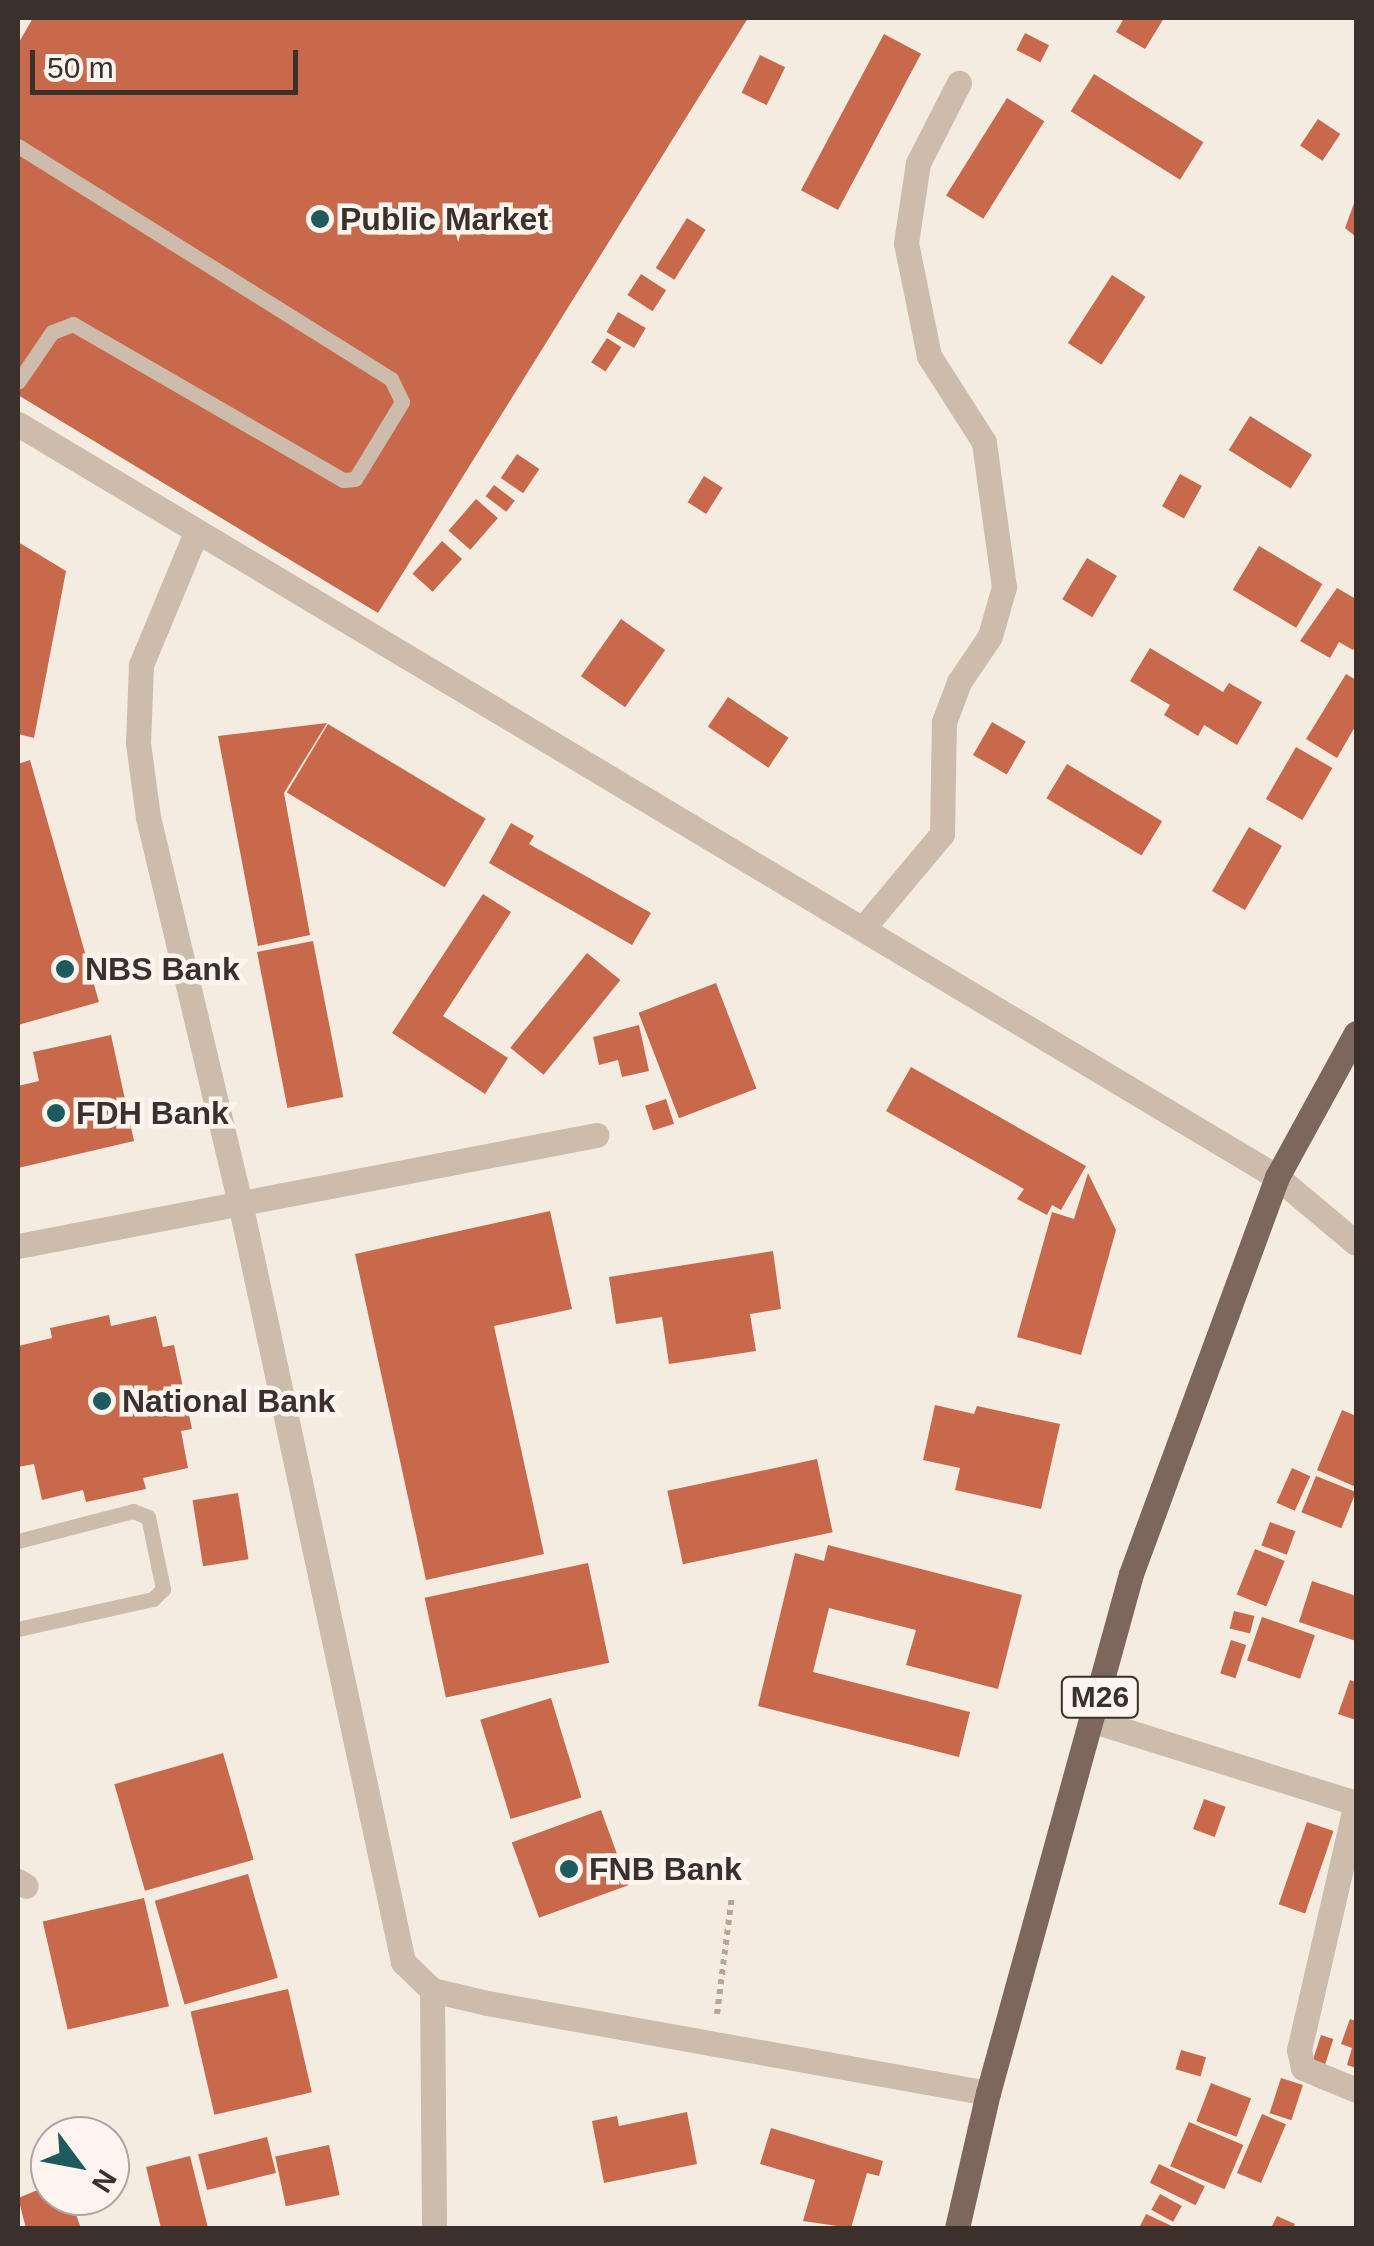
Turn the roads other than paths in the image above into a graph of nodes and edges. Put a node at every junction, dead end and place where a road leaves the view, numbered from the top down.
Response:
1 (959, 83) dead end
2 (18, 146) edge
3 (18, 382) edge
4 (18, 424) edge
5 (195, 535) junction
6 (864, 927) junction
7 (1356, 1033) edge
8 (596, 1135) dead end
9 (1276, 1177) junction
10 (238, 1198) junction
11 (1356, 1243) edge
12 (18, 1246) edge
13 (18, 1542) edge
14 (18, 1628) edge
15 (1094, 1721) junction
16 (1356, 1803) edge
17 (432, 1990) junction
18 (1356, 2090) edge
19 (988, 2093) junction
20 (434, 2228) edge
21 (957, 2228) edge

1 - 6 street
2 - 3 lane
4 - 5 street
5 - 6 street
5 - 10 street
6 - 9 street
7 - 9 main road, M26
8 - 10 street
9 - 11 street
9 - 15 main road, M26
10 - 12 street
10 - 17 street
13 - 14 lane
15 - 16 street
15 - 19 main road, M26
16 - 18 street
17 - 19 street
17 - 20 street
19 - 21 main road, M26

